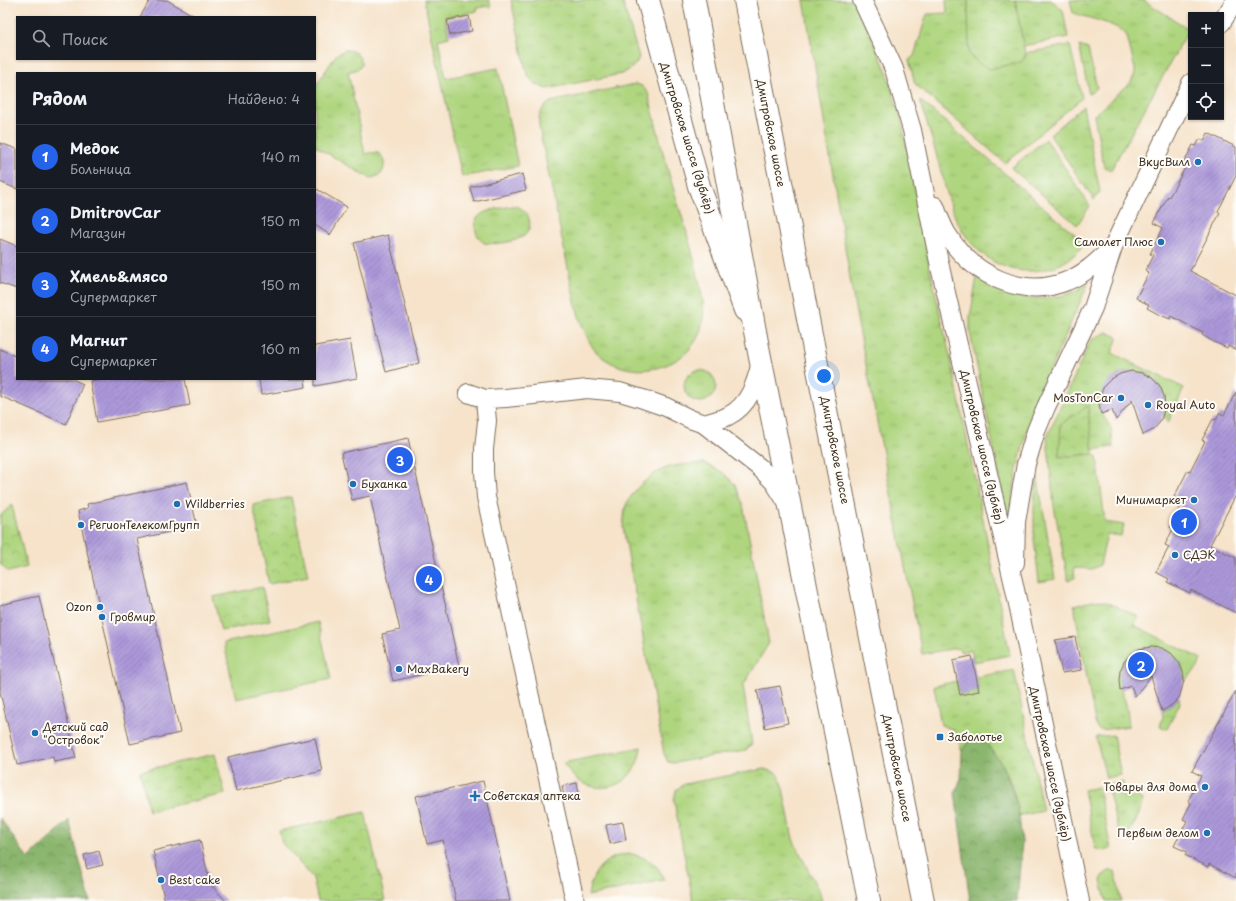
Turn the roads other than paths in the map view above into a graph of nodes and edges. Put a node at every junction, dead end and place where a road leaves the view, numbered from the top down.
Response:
1 (648, 0) edge
2 (694, 0) edge
3 (745, 0) edge
4 (758, 0) edge
5 (862, 0) edge
6 (1236, 0) edge
7 (1224, 18) edge
8 (1191, 84) edge
9 (765, 102) junction
10 (921, 174) junction
11 (1113, 247) junction
12 (759, 352) junction
13 (704, 424) junction
14 (790, 506) junction
15 (1014, 585) junction
16 (575, 901) edge
17 (869, 901) edge
18 (922, 901) edge
19 (1080, 901) edge

1 - 12 main road, Дмитровское шоссе (дублёр)
2 - 12 main road
3 - 9 main road, Дмитровское шоссе
4 - 9 main road
5 - 10 street, Дмитровское шоссе (дублёр)
6 - 7 street
8 - 11 street
9 - 18 main road, Дмитровское шоссе
10 - 11 street
10 - 15 street, Дмитровское шоссе (дублёр)
11 - 15 street
12 - 13 street
12 - 14 main road
13 - 14 street
13 - 16 street
14 - 17 main road
15 - 19 street, Дмитровское шоссе (дублёр)

